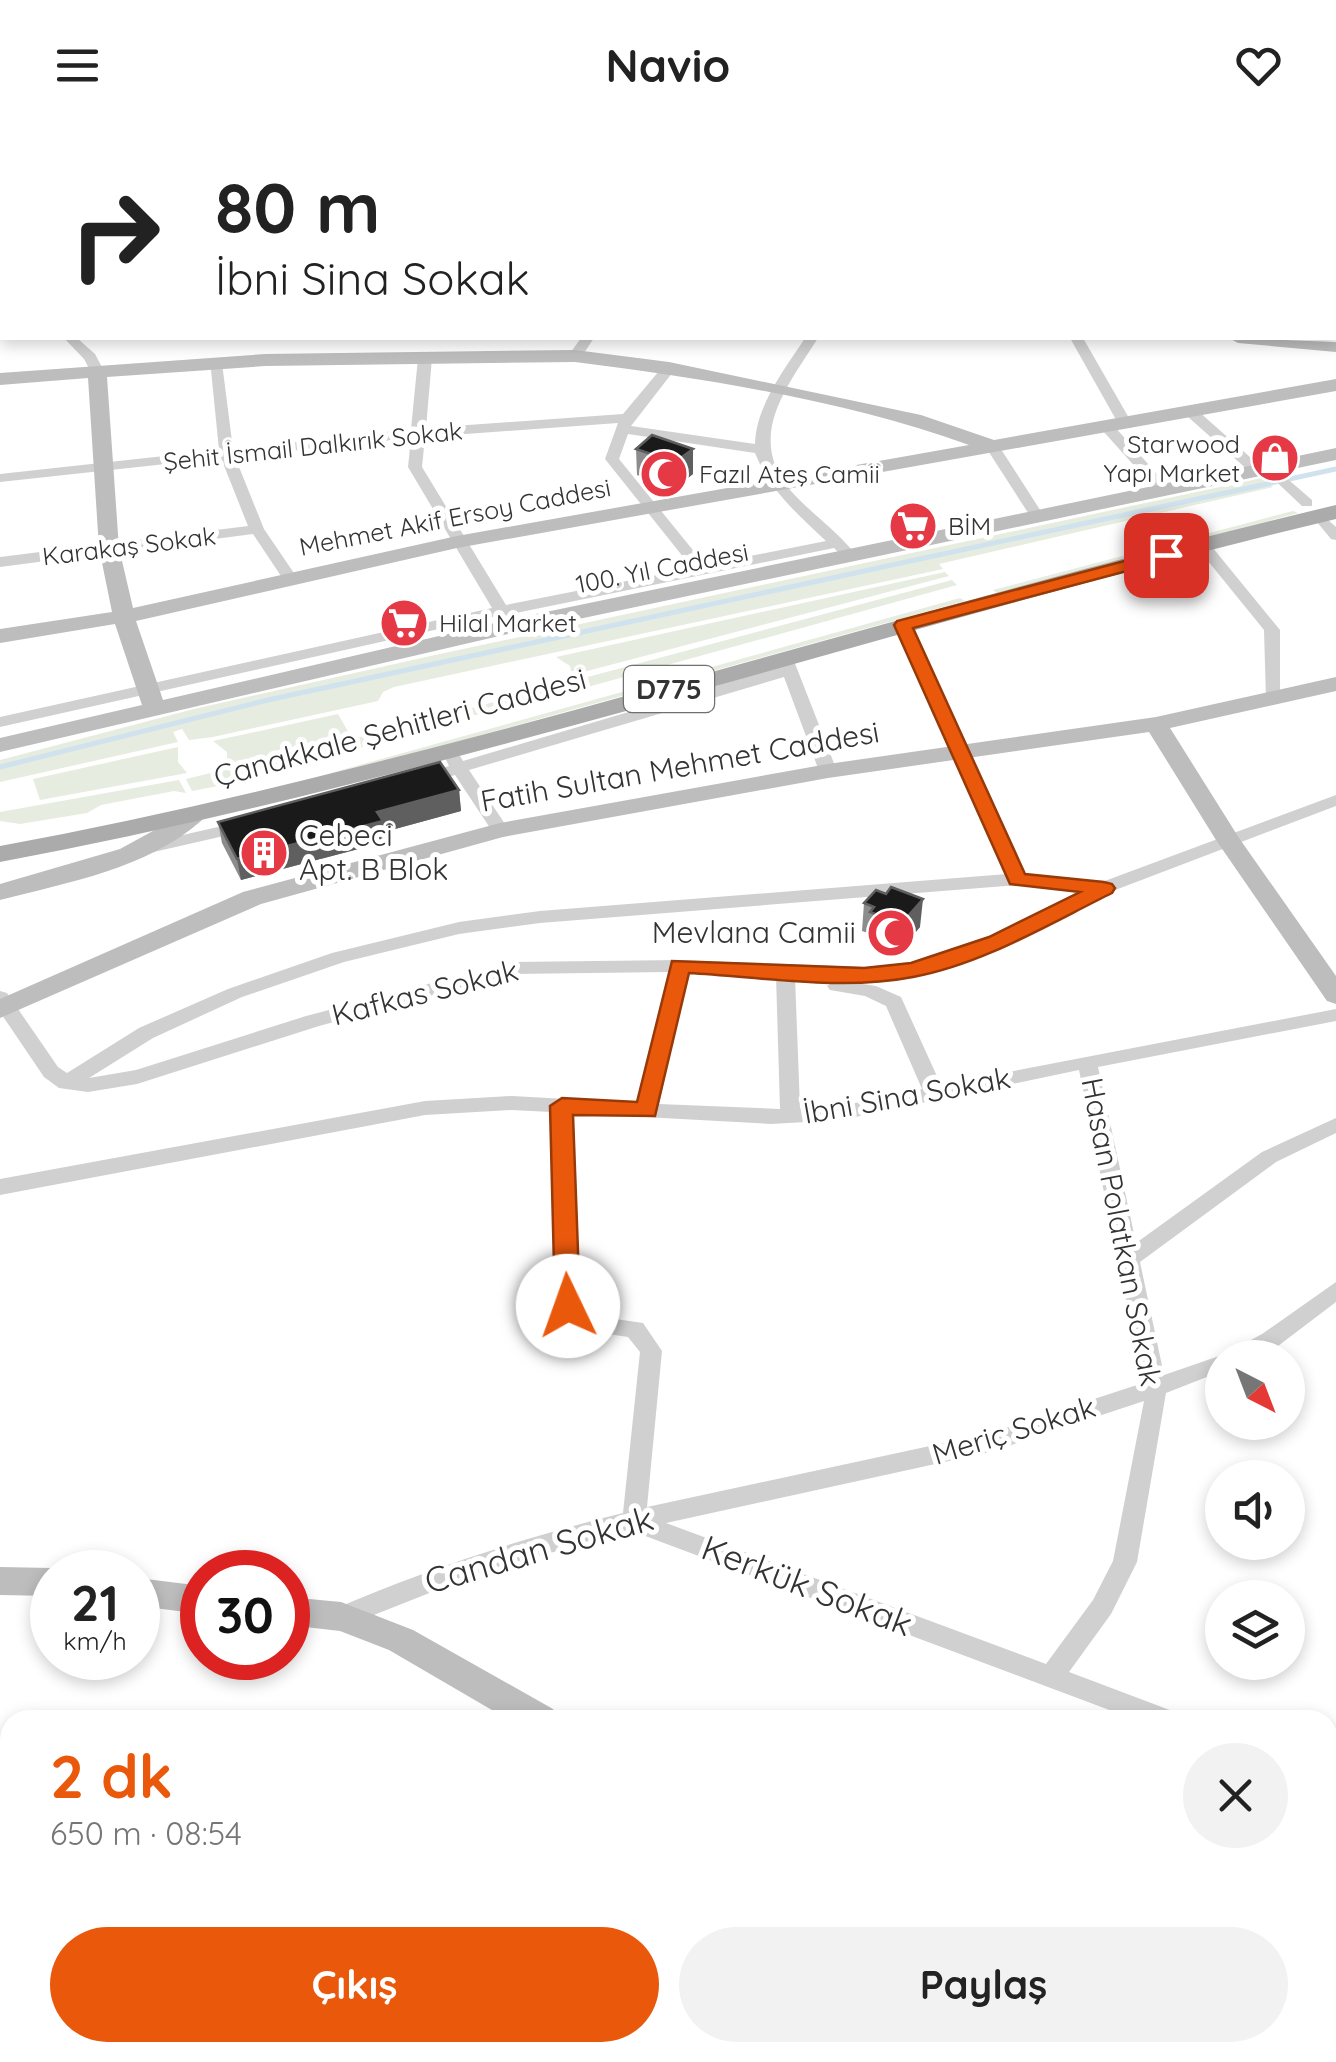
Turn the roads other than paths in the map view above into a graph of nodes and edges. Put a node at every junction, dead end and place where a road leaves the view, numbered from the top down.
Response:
1 (72, 340) edge
2 (284, 340) edge
3 (586, 340) edge
4 (805, 340) edge
5 (1077, 340) edge
6 (1262, 340) edge
7 (1336, 346) edge
8 (574, 356) junction
9 (425, 358) junction
10 (264, 360) junction
11 (215, 364) junction
12 (669, 368) junction
13 (97, 371) junction
14 (0, 378) edge
15 (1336, 385) edge
16 (776, 390) junction
17 (1192, 413) junction
18 (625, 424) junction
19 (1117, 427) junction
20 (418, 433) junction
21 (992, 446) junction
22 (760, 449) junction
23 (1336, 454) edge
24 (228, 455) junction
25 (100, 467) junction
26 (1267, 471) junction
27 (0, 478) edge
28 (776, 482) junction
29 (1162, 488) junction
30 (1336, 496) edge
31 (1314, 505) edge
32 (648, 507) junction
33 (1037, 516) junction
34 (258, 529) junction
35 (1336, 536) edge
36 (457, 542) junction
37 (1202, 546) junction
38 (109, 548) junction
39 (846, 551) junction
40 (0, 562) edge
41 (702, 570) junction
42 (290, 579) junction
43 (977, 595) junction
44 (124, 618) junction
45 (506, 619) junction
46 (903, 625) junction
47 (0, 636) edge
48 (786, 664) junction
49 (1336, 684) edge
50 (151, 698) junction
51 (1274, 699) junction
52 (0, 722) edge
53 (1156, 724) junction
54 (0, 744) edge
55 (959, 753) junction
56 (454, 760) junction
57 (828, 771) junction
58 (409, 783) edge
59 (1336, 800) edge
60 (218, 802) junction
61 (193, 816) junction
62 (268, 820) edge
63 (500, 830) junction
64 (0, 834) edge
65 (1228, 840) junction
66 (136, 851) junction
67 (0, 854) edge
68 (1018, 880) junction
69 (1104, 888) junction
70 (0, 892) edge
71 (680, 966) junction
72 (786, 974) junction
73 (1336, 995) edge
74 (2, 1004) edge
75 (1336, 1016) edge
76 (1087, 1062) junction
77 (66, 1083) junction
78 (935, 1094) junction
79 (562, 1106) junction
80 (647, 1111) junction
81 (790, 1117) junction
82 (1336, 1125) edge
83 (0, 1187) edge
84 (1127, 1260) junction
85 (1336, 1290) edge
86 (1270, 1340) edge
87 (1205, 1368) edge
88 (1154, 1386) junction
89 (801, 1485) joint
90 (634, 1521) junction
91 (0, 1581) edge
92 (30, 1582) edge
93 (310, 1614) edge
94 (341, 1618) junction
95 (1050, 1678) junction
96 (524, 1710) edge
97 (1138, 1710) edge

1 - 13 street
2 - 10 street
3 - 8 street
4 - 16 street
5 - 19 street
6 - 7 street
8 - 9 street
8 - 12 street
9 - 10 street
9 - 20 street
10 - 11 street
11 - 13 street
11 - 24 street
12 - 16 street
12 - 18 street
13 - 14 street
13 - 25 street
15 - 17 street, Mehmet Akif Ersoy Caddesi
16 - 21 street
16 - 22 street
17 - 19 street, Mehmet Akif Ersoy Caddesi
17 - 26 street
18 - 20 street, Şehit İsmail Dalkırık Sokak
18 - 22 street, Şehit İsmail Dalkırık Sokak
18 - 32 street
19 - 21 street, Mehmet Akif Ersoy Caddesi
19 - 29 street
20 - 24 street, Şehit İsmail Dalkırık Sokak
20 - 36 street
21 - 28 street, Mehmet Akif Ersoy Caddesi
21 - 33 street
22 - 28 street
23 - 26 street, 100. Yıl Caddesi
24 - 25 street, Şehit İsmail Dalkırık Sokak
24 - 34 street
25 - 27 street, Şehit İsmail Dalkırık Sokak
25 - 38 street
26 - 29 street, 100. Yıl Caddesi
26 - 31 street
28 - 32 street, Mehmet Akif Ersoy Caddesi
28 - 39 street
29 - 33 street, 100. Yıl Caddesi
30 - 31 main road, Çanakkale Şehitleri Caddesi / D775
31 - 35 street
31 - 37 main road, Çanakkale Şehitleri Caddesi / D775
31 - 43 main road, Çanakkale Şehitleri Caddesi / D775
32 - 36 street, Mehmet Akif Ersoy Caddesi
32 - 41 street
33 - 39 street, 100. Yıl Caddesi
34 - 38 street, Karakaş Sokak
34 - 42 street
36 - 42 street, Mehmet Akif Ersoy Caddesi
36 - 45 street
37 - 43 main road, Çanakkale Şehitleri Caddesi / D775
37 - 51 street
38 - 40 street, Karakaş Sokak
38 - 44 street
39 - 41 street, 100. Yıl Caddesi
39 - 45 street, 100. Yıl Caddesi
41 - 45 street, 100. Yıl Caddesi
42 - 44 street, Mehmet Akif Ersoy Caddesi
43 - 46 main road, Çanakkale Şehitleri Caddesi / D775
43 - 60 main road, Çanakkale Şehitleri Caddesi / D775
44 - 47 street, Mehmet Akif Ersoy Caddesi
44 - 50 street
45 - 50 street, 100. Yıl Caddesi
46 - 48 main road, Çanakkale Şehitleri Caddesi / D775
46 - 55 street
48 - 56 main road, Çanakkale Şehitleri Caddesi / D775
48 - 57 street
49 - 51 street, Fatih Sultan Mehmet Caddesi
50 - 52 street, 100. Yıl Caddesi
50 - 54 street, 100. Yıl Caddesi
51 - 53 street, Fatih Sultan Mehmet Caddesi
53 - 55 street, Fatih Sultan Mehmet Caddesi
53 - 65 street
55 - 57 street, Fatih Sultan Mehmet Caddesi
55 - 68 street
56 - 58 street, Çanakkale Şehitleri Caddesi
56 - 60 main road, Çanakkale Şehitleri Caddesi / D775
56 - 63 street
57 - 63 street, Fatih Sultan Mehmet Caddesi
59 - 65 street, Kafkas Sokak
60 - 61 main road, Çanakkale Şehitleri Caddesi / D775
60 - 64 main road, Çanakkale Şehitleri Caddesi / D775
61 - 66 street
61 - 67 main road, Çanakkale Şehitleri Caddesi / D775
62 - 66 street, Çanakkale Şehitleri Caddesi
63 - 74 street, Fatih Sultan Mehmet Caddesi
65 - 69 street, Kafkas Sokak
65 - 73 street
66 - 70 street
68 - 69 street
68 - 77 street
69 - 72 street, Kafkas Sokak
71 - 72 street, Kafkas Sokak
71 - 77 street, Kafkas Sokak
71 - 80 street
72 - 78 street
72 - 81 street
74 - 77 street
75 - 76 street, İbni Sina Sokak
76 - 78 street, İbni Sina Sokak
76 - 84 street, Hasan Polatkan Sokak
78 - 81 street, İbni Sina Sokak
79 - 80 street, İbni Sina Sokak
79 - 83 street, İbni Sina Sokak
79 - 90 street
80 - 81 street, İbni Sina Sokak
82 - 84 street
84 - 88 street, Hasan Polatkan Sokak
85 - 86 street
87 - 88 street, Meriç Sokak
88 - 89 street, Meriç Sokak
88 - 95 street, Hasan Polatkan Sokak
89 - 90 street, Candan Sokak
90 - 94 street, Candan Sokak
90 - 95 street, Kerkük Sokak
91 - 92 street
93 - 94 street
94 - 96 street
95 - 97 street, Kerkük Sokak

